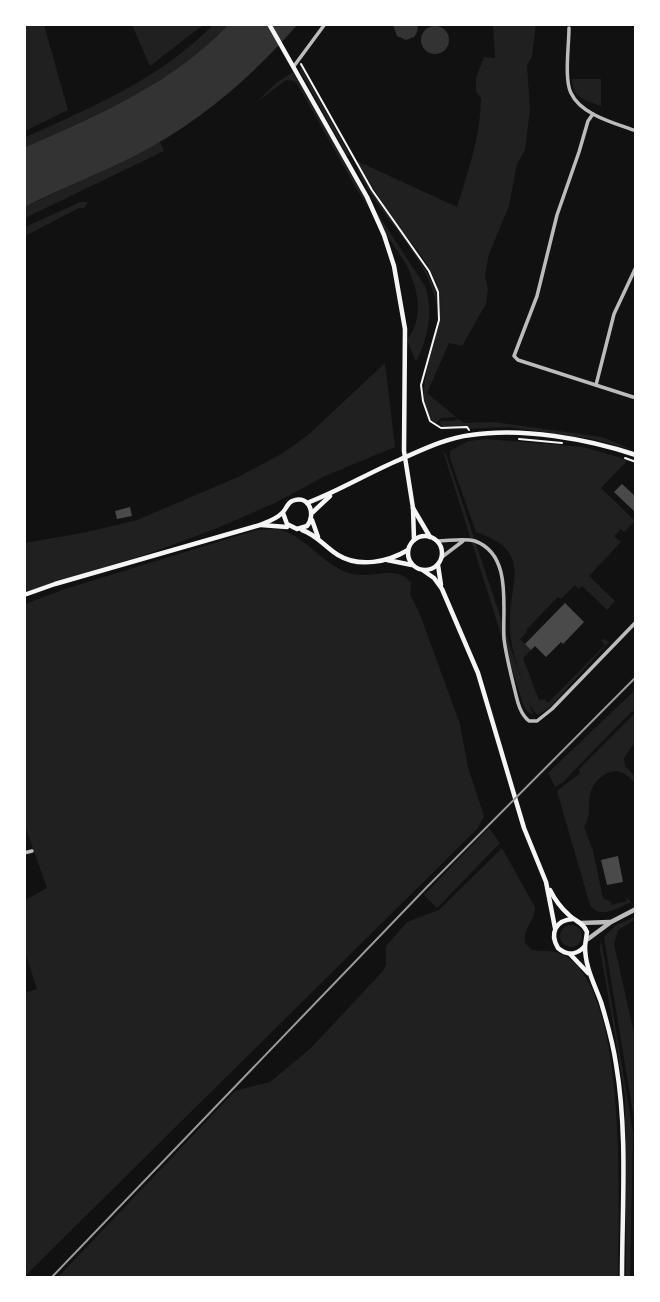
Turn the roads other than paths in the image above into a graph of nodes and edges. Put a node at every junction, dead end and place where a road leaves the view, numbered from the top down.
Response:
1 (270, 24) edge
2 (325, 24) edge
3 (569, 28) dead end
4 (294, 66) junction
5 (593, 114) junction
6 (635, 131) edge
7 (635, 267) edge
8 (596, 385) junction
9 (635, 398) edge
10 (635, 455) edge
11 (334, 494) junction
12 (307, 503) junction
13 (412, 508) junction
14 (283, 513) junction
15 (313, 513) junction
16 (312, 520) junction
17 (260, 526) junction
18 (290, 527) junction
19 (300, 529) junction
20 (430, 537) junction
21 (318, 538) junction
22 (414, 540) junction
23 (464, 540) junction
24 (437, 541) junction
25 (408, 550) junction
26 (442, 556) junction
27 (386, 560) junction
28 (438, 564) junction
29 (413, 565) junction
30 (424, 571) junction
31 (442, 589) junction
32 (24, 595) edge
33 (635, 622) edge
34 (32, 851) dead end
35 (24, 853) edge
36 (545, 882) junction
37 (635, 909) edge
38 (573, 919) junction
39 (614, 920) junction
40 (582, 923) junction
41 (555, 929) junction
42 (588, 939) junction
43 (585, 946) junction
44 (569, 954) junction
45 (589, 973) junction
46 (622, 1278) edge

1 - 4 main road
2 - 4 street
3 - 5 street
4 - 13 main road
5 - 6 street
5 - 8 street
7 - 8 street
8 - 9 street
10 - 11 main road
11 - 12 main road
11 - 15 main road
12 - 14 main road
12 - 15 main road
13 - 20 main road
13 - 22 main road
14 - 17 main road
14 - 18 main road
15 - 16 main road
16 - 19 main road
16 - 21 main road
17 - 18 main road
17 - 32 main road
18 - 19 main road
19 - 21 main road
20 - 22 main road
20 - 24 main road
21 - 27 main road
22 - 25 main road
23 - 24 street
23 - 26 street
23 - 33 street
24 - 26 main road
25 - 27 main road
25 - 29 main road
26 - 28 main road
27 - 29 main road
28 - 30 main road
28 - 31 main road
29 - 30 main road
30 - 31 main road
31 - 36 main road
34 - 35 street
36 - 38 main road
36 - 41 main road
37 - 39 street
38 - 40 main road
38 - 41 main road
39 - 40 street
39 - 42 street
40 - 42 main road
41 - 44 main road
42 - 43 main road
43 - 44 main road
43 - 45 main road
44 - 45 main road
45 - 46 main road

